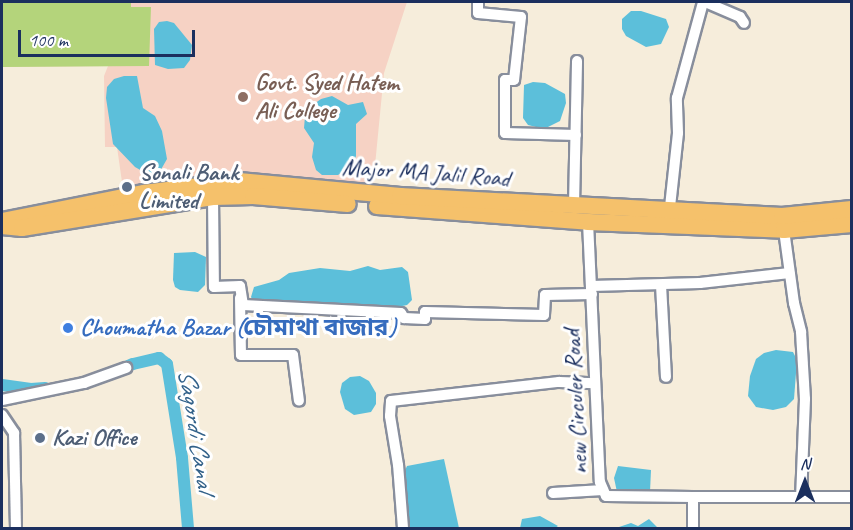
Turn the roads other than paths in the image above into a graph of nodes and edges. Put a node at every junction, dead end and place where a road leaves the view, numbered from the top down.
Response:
1 (478, 2) edge
2 (704, 2) edge
3 (744, 23) dead end
4 (577, 61) dead end
5 (576, 135) junction
6 (213, 197) junction
7 (574, 206) junction
8 (852, 208) edge
9 (668, 218) junction
10 (2, 221) edge
11 (588, 222) junction
12 (852, 224) edge
13 (2, 226) edge
14 (784, 230) junction
15 (789, 273) junction
16 (661, 285) junction
17 (240, 286) junction
18 (591, 290) junction
19 (126, 368) dead end
20 (666, 377) dead end
21 (595, 383) junction
22 (2, 400) edge
23 (299, 401) dead end
24 (2, 415) edge
25 (603, 490) junction
26 (553, 493) dead end
27 (693, 497) junction
28 (801, 497) junction
29 (852, 497) edge
30 (16, 528) edge
31 (403, 528) edge
32 (693, 528) edge

1 - 5 street
2 - 3 street
2 - 9 street
4 - 5 street
5 - 7 street
6 - 11 main road, Major MA Jalil Road
6 - 13 main road, Major MA Jalil Road
6 - 17 street
7 - 9 main road, Major MA Jalil Road
7 - 10 main road, Major MA Jalil Road
8 - 9 main road, Major MA Jalil Road
9 - 11 main road, Major MA Jalil Road
9 - 14 main road, Major MA Jalil Road
11 - 18 street, new Circuler Road
12 - 14 main road, Major MA Jalil Road
14 - 15 street
15 - 16 street
15 - 28 street
16 - 18 street
16 - 20 street
17 - 18 street
17 - 23 street
18 - 21 street, new Circuler Road
19 - 22 street
21 - 25 street, new Circuler Road
21 - 31 street
24 - 30 street
25 - 26 street
25 - 27 street, new Circuler Road
27 - 28 street
27 - 32 street
28 - 29 street

